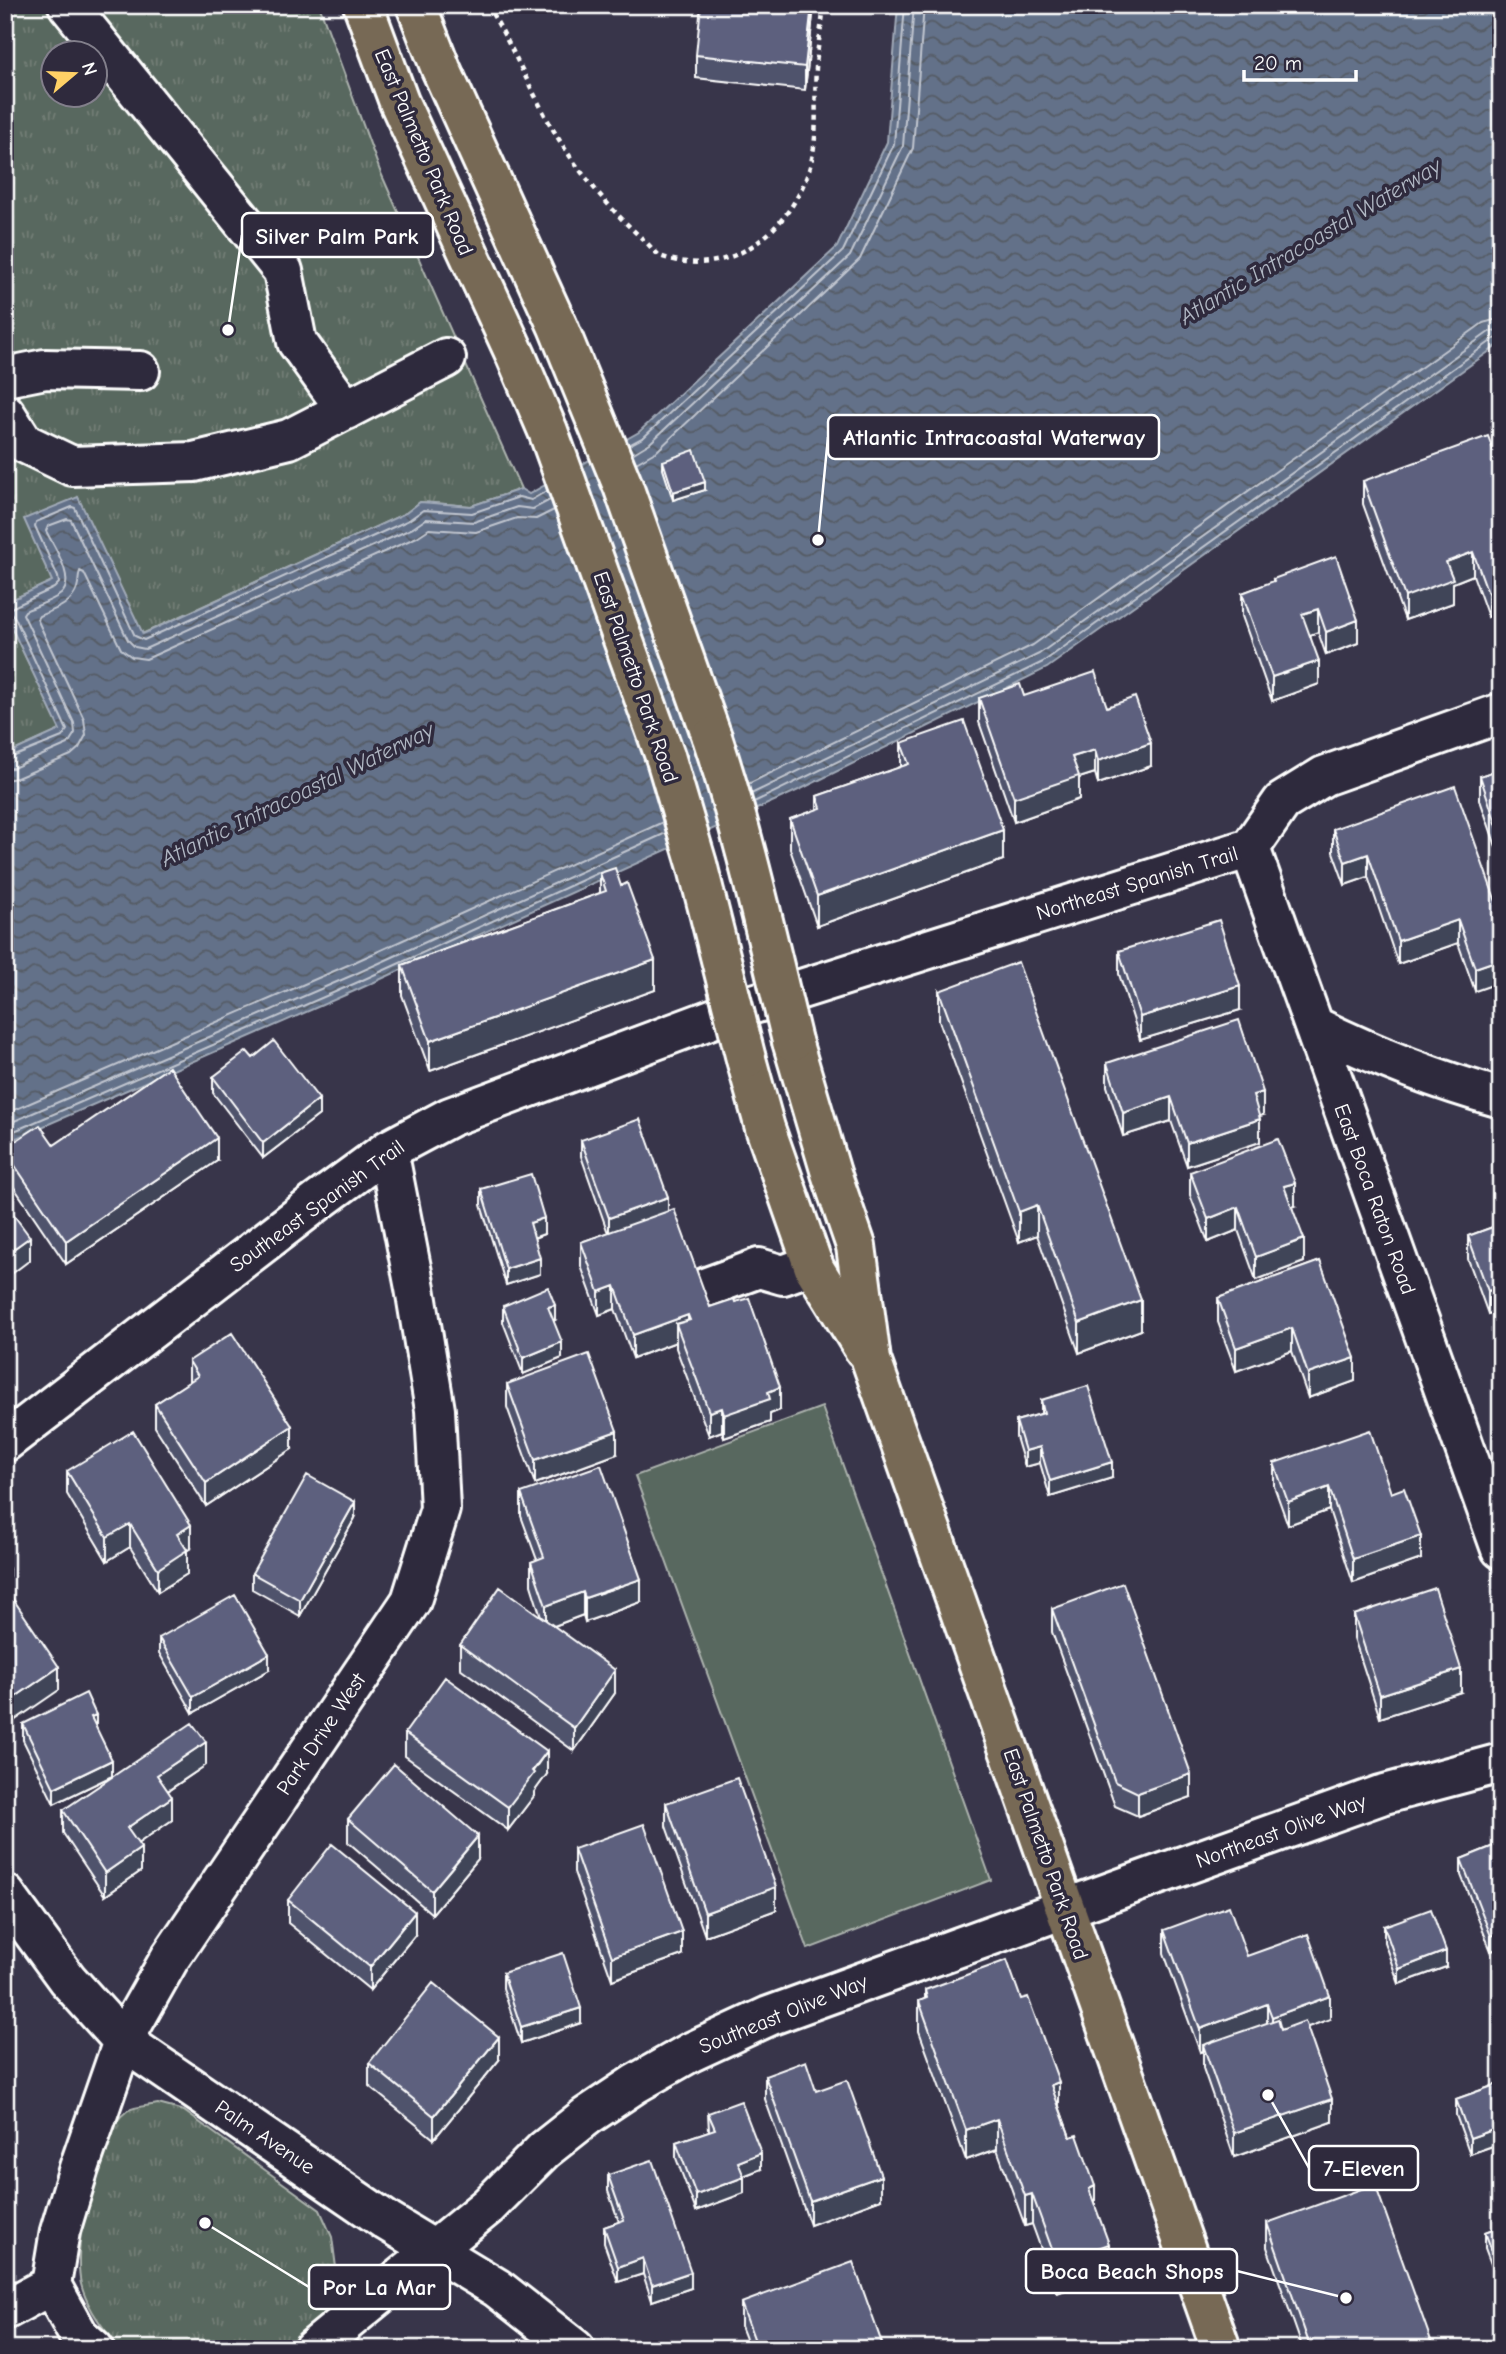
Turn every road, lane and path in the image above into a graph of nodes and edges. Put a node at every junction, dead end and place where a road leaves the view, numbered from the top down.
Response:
1 (68, 5) edge
2 (363, 5) edge
3 (416, 5) edge
4 (487, 5) edge
5 (824, 5) edge
6 (446, 358) dead end
7 (140, 371) dead end
8 (5, 377) edge
9 (346, 410) junction
10 (5, 413) edge
11 (1501, 713) edge
12 (1251, 848) junction
13 (744, 1007) joint
14 (1314, 1026) junction
15 (1501, 1098) edge
16 (388, 1150) junction
17 (813, 1264) junction
18 (706, 1287) edge
19 (871, 1360) junction
20 (5, 1442) edge
21 (1501, 1549) edge
22 (1501, 1763) edge
23 (5, 1894) edge
24 (1064, 1908) junction
25 (124, 2040) junction
26 (434, 2251) junction
27 (51, 2286) junction
28 (5, 2310) edge
29 (94, 2349) edge
30 (313, 2349) edge
31 (575, 2349) edge
32 (1221, 2349) edge

1 - 9 street
2 - 17 main road, East Palmetto Park Road, bridge
3 - 19 main road, East Palmetto Park Road, bridge
4 - 5 path
6 - 9 street
7 - 8 street
9 - 10 street
11 - 12 street, Northeast Spanish Trail
12 - 13 street, Northeast Spanish Trail
12 - 14 street, East Boca Raton Road
13 - 16 street, Southeast Spanish Trail
14 - 15 street
14 - 21 street, East Boca Raton Road
16 - 20 street, Southeast Spanish Trail
16 - 25 street, Park Drive West
17 - 18 street
17 - 19 main road, East Palmetto Park Road
19 - 24 main road, East Palmetto Park Road
22 - 24 street, Northeast Olive Way
23 - 25 street, Palm Avenue
24 - 26 street, Southeast Olive Way
24 - 32 main road, East Palmetto Park Road
25 - 26 street, Palm Avenue
25 - 27 street, Park Drive West
26 - 30 street
26 - 31 street, Palm Avenue
27 - 28 street
27 - 29 street

